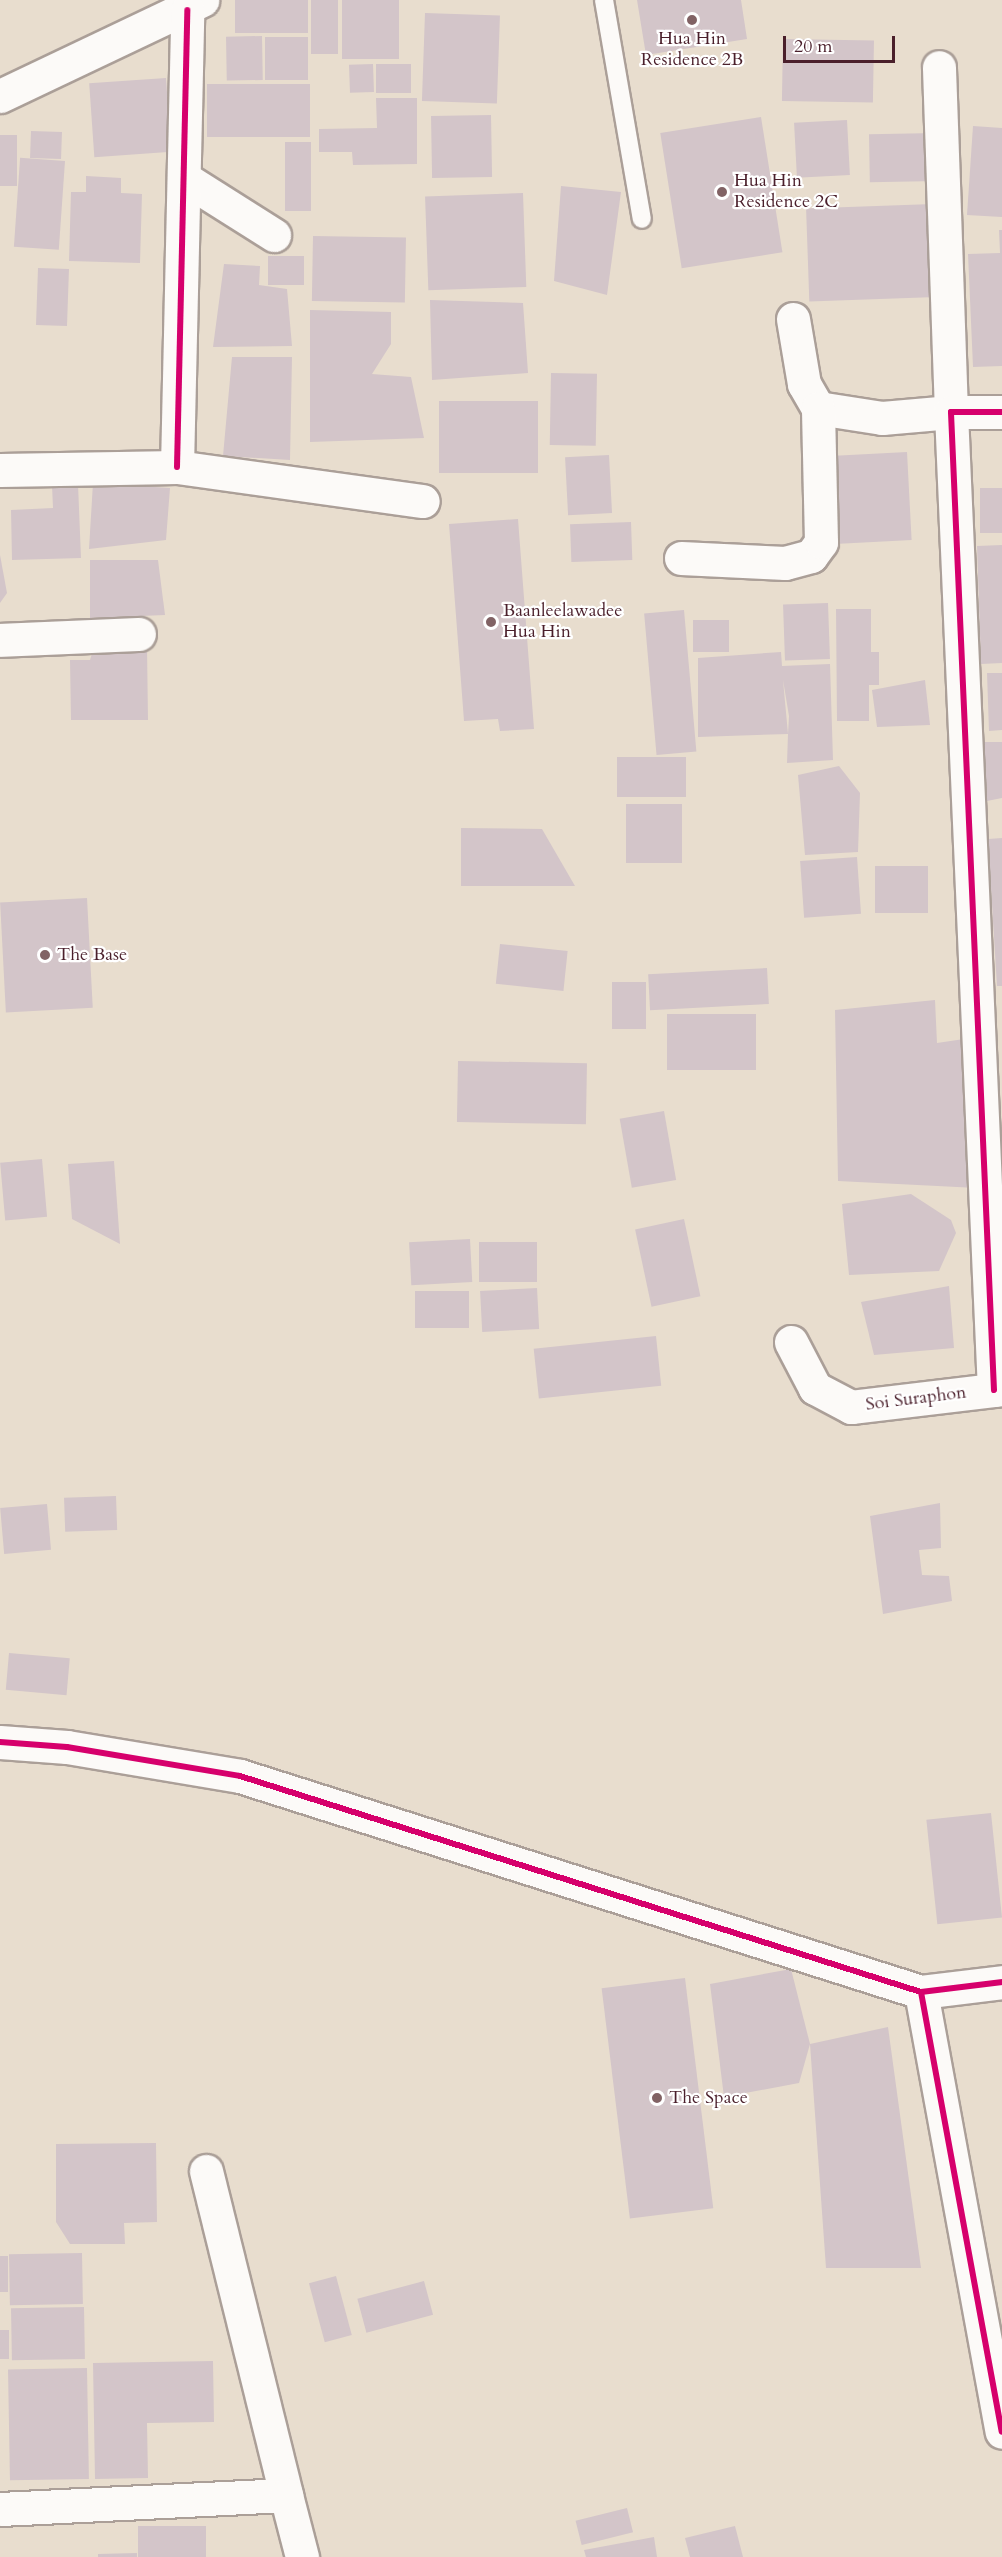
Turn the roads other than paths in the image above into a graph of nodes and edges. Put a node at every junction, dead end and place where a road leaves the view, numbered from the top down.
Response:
1 (604, 0) edge
2 (194, 5) edge
3 (939, 67) dead end
4 (0, 96) edge
5 (187, 180) junction
6 (642, 219) dead end
7 (274, 235) dead end
8 (793, 319) dead end
9 (818, 408) junction
10 (951, 412) junction
11 (1002, 412) edge
12 (177, 466) junction
13 (0, 470) edge
14 (423, 501) dead end
15 (681, 558) dead end
16 (139, 634) dead end
17 (0, 640) edge
18 (791, 1342) dead end
19 (998, 1389) edge
20 (0, 1742) edge
21 (1002, 1982) edge
22 (921, 1992) junction
23 (206, 2171) dead end
24 (1002, 2432) edge
25 (286, 2495) junction
26 (0, 2509) edge
27 (302, 2557) edge

1 - 6 lane
2 - 4 street
2 - 5 street
3 - 10 street
5 - 7 street
5 - 12 street
8 - 9 street
9 - 10 street
9 - 15 street
10 - 11 street
10 - 19 street
12 - 13 street
12 - 14 street
16 - 17 street
18 - 19 street, Soi Suraphon
20 - 22 street
21 - 22 street
22 - 24 street
23 - 25 street
25 - 26 street
25 - 27 street

